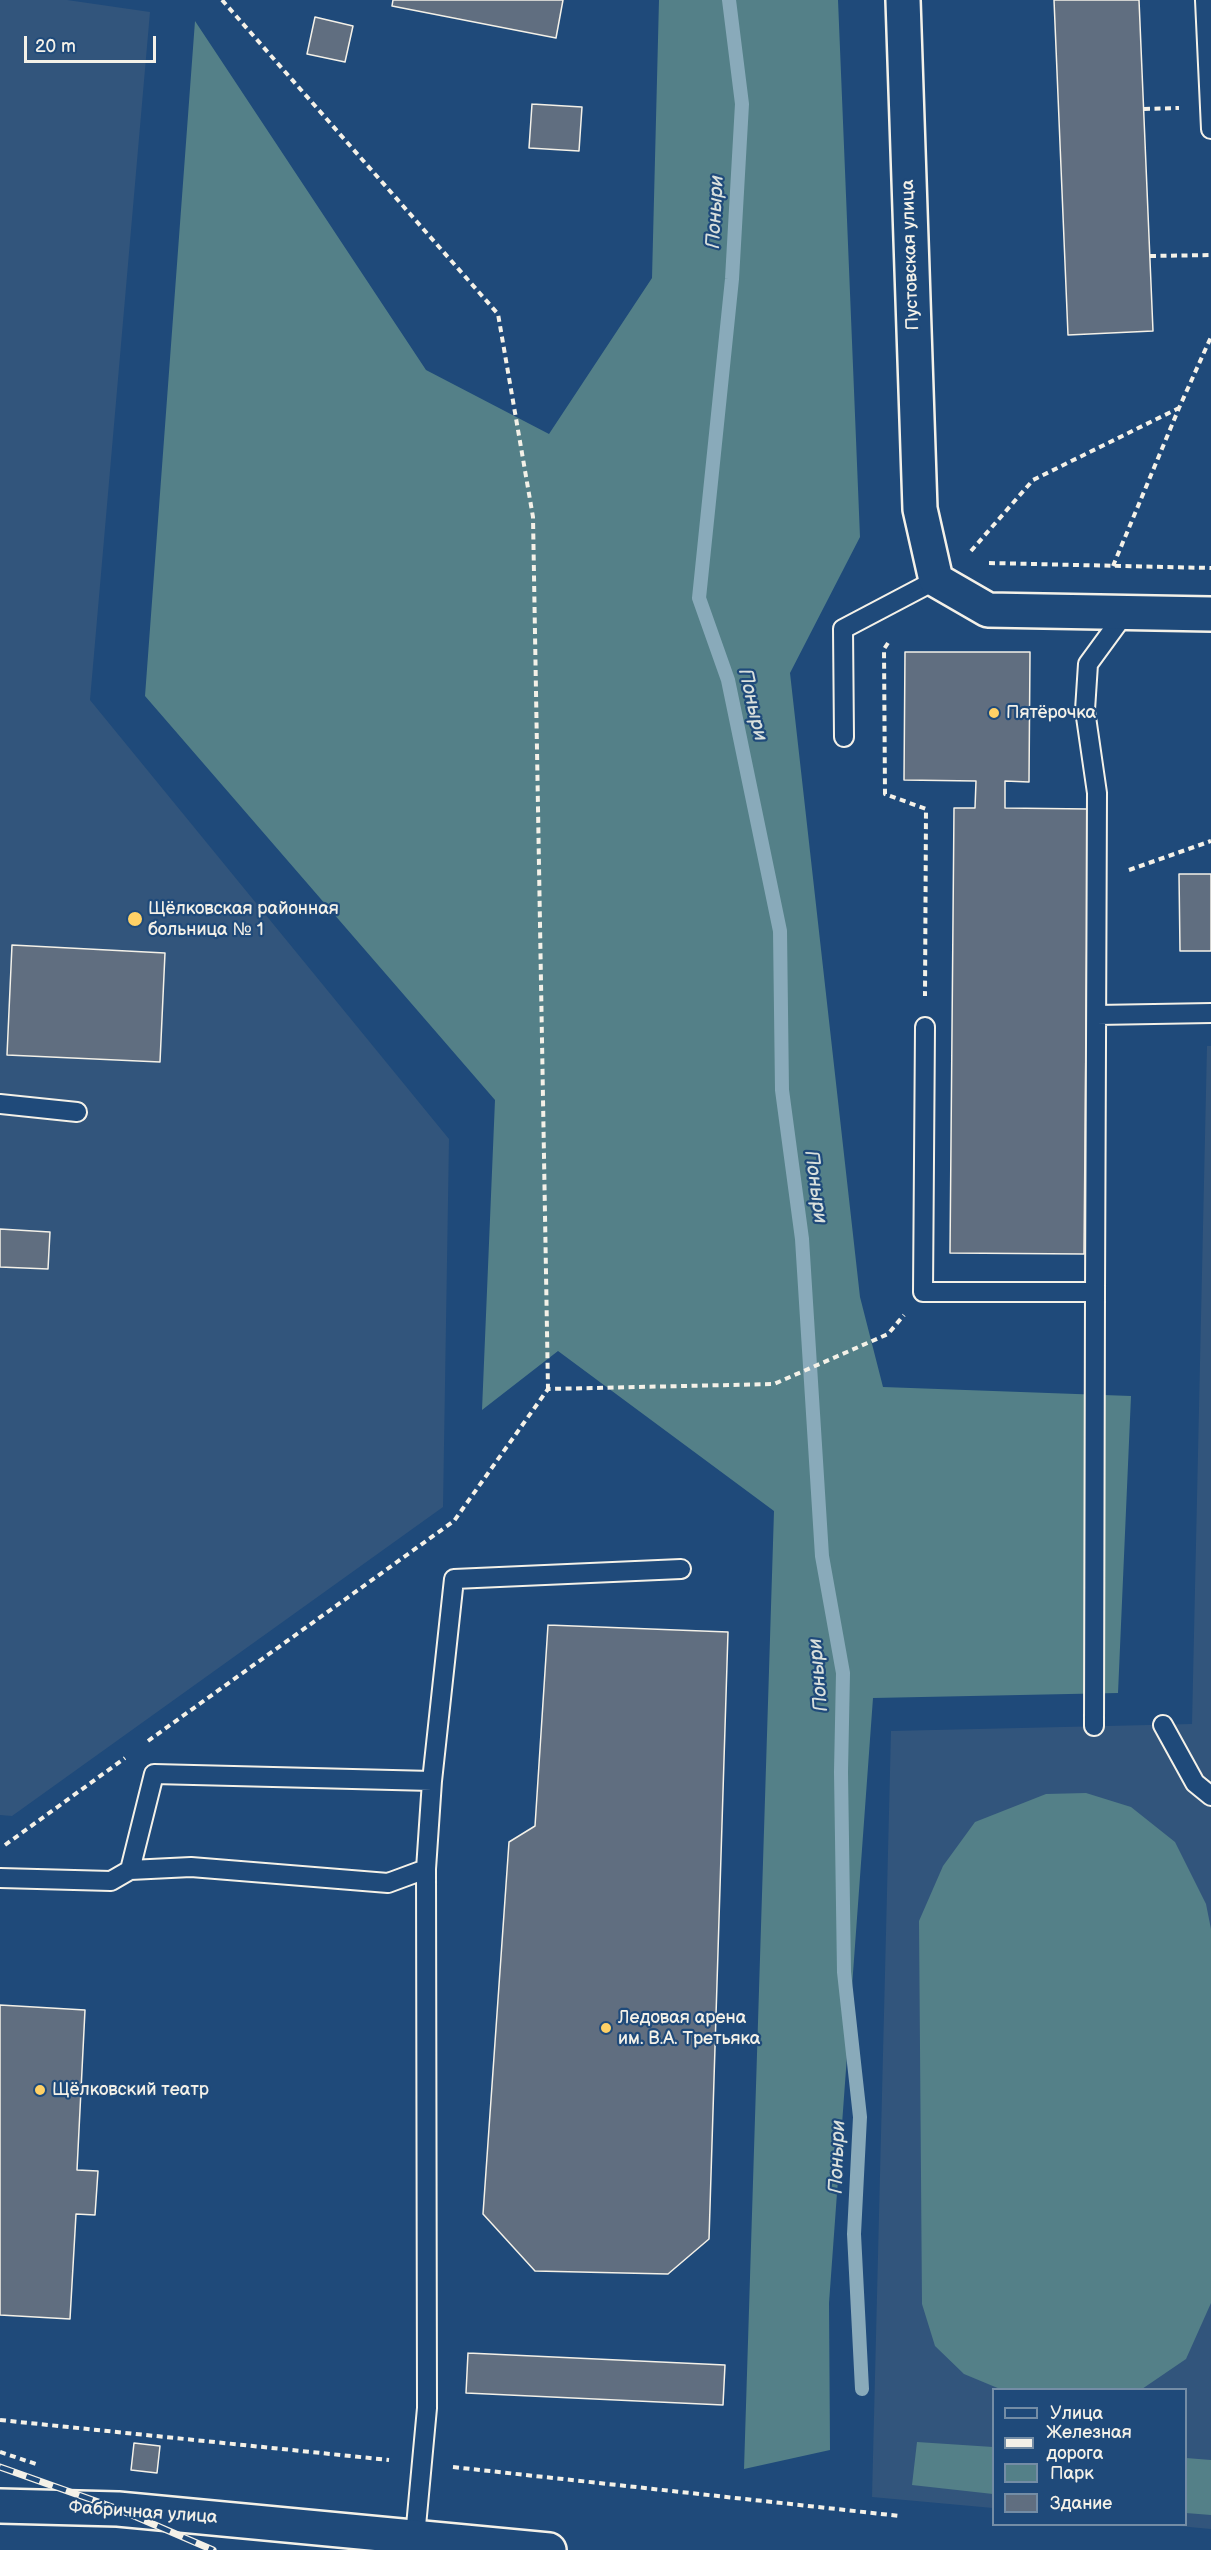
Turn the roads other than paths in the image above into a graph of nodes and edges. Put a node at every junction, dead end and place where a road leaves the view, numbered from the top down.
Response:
1 (903, 0) edge
2 (1205, 0) edge
3 (1211, 129) edge
4 (948, 571) junction
5 (1126, 612) junction
6 (1211, 614) edge
7 (844, 737) dead end
8 (1211, 1013) edge
9 (1097, 1016) junction
10 (924, 1027) road end
11 (0, 1104) edge
12 (77, 1112) dead end
13 (1095, 1292) junction
14 (681, 1569) dead end
15 (1163, 1725) dead end
16 (1094, 1726) dead end
17 (432, 1780) junction
18 (1211, 1796) edge
19 (426, 1869) junction
20 (130, 1870) junction
21 (0, 1878) edge
22 (0, 2506) edge
23 (285, 2524) junction
24 (416, 2537) junction
25 (351, 2550) edge
26 (549, 2550) edge

1 - 4 street, Пустовская улица
2 - 3 lane
4 - 5 street
4 - 7 lane
5 - 6 street
5 - 9 lane
8 - 9 lane
9 - 13 lane
10 - 13 lane
11 - 12 lane
13 - 16 lane
14 - 17 lane
15 - 18 lane
17 - 19 lane
17 - 20 lane
19 - 20 lane
19 - 24 lane
20 - 21 lane
22 - 23 street, Фабричная улица
23 - 24 street, Фабричная улица
23 - 25 street, Фабричная улица
24 - 26 street, Фабричная улица

